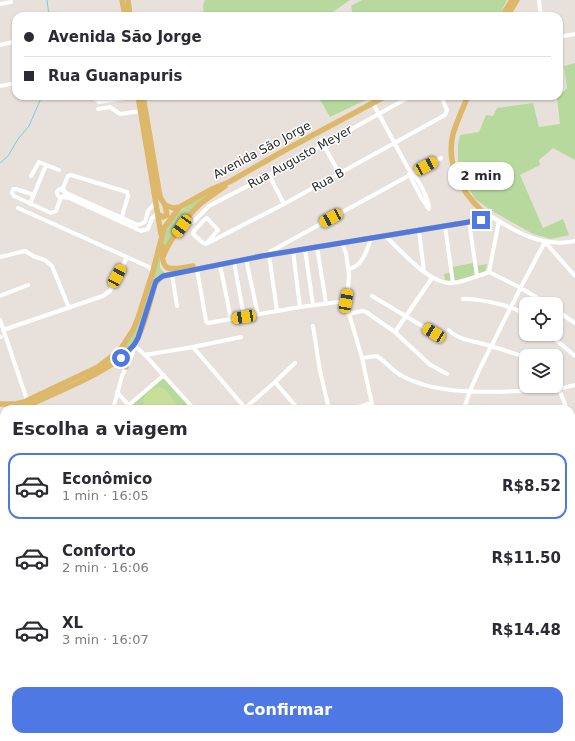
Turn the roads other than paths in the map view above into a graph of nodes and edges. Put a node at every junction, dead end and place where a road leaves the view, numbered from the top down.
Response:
1 (122, 0) edge
2 (128, 0) edge
3 (512, 0) edge
4 (517, 0) edge
5 (539, 0) edge
6 (11, 2) dead end
7 (0, 4) edge
8 (124, 12) edge
9 (130, 12) edge
10 (504, 12) edge
11 (510, 12) edge
12 (540, 12) edge
13 (575, 34) edge
14 (563, 36) edge
15 (12, 42) edge
16 (0, 45) edge
17 (12, 84) edge
18 (0, 86) edge
19 (97, 100) edge
20 (112, 100) edge
21 (139, 100) edge
22 (144, 100) edge
23 (378, 100) edge
24 (385, 100) edge
25 (404, 100) edge
26 (443, 100) edge
27 (466, 100) edge
28 (374, 105) junction
29 (98, 109) dead end
30 (361, 109) junction
31 (141, 111) junction
32 (379, 114) junction
33 (323, 142) junction
34 (395, 143) junction
35 (441, 158) dead end
36 (46, 165) junction
37 (59, 170) dead end
38 (339, 173) junction
39 (411, 174) junction
40 (269, 175) junction
41 (31, 176) dead end
42 (238, 177) junction
43 (63, 191) junction
44 (34, 194) junction
45 (62, 197) junction
46 (157, 202) junction
47 (30, 204) junction
48 (284, 204) junction
49 (165, 205) junction
50 (180, 207) junction
51 (18, 208) dead end
52 (481, 210) junction
53 (158, 214) junction
54 (493, 218) junction
55 (121, 220) junction
56 (499, 221) junction
57 (144, 222) junction
58 (193, 222) dead end
59 (469, 222) junction
60 (445, 226) junction
61 (147, 230) junction
62 (419, 230) junction
63 (385, 236) junction
64 (162, 237) junction
65 (371, 238) junction
66 (575, 240) edge
67 (545, 242) junction
68 (342, 243) junction
69 (206, 244) junction
70 (317, 247) junction
71 (305, 249) junction
72 (293, 251) junction
73 (269, 255) junction
74 (262, 256) junction
75 (0, 257) edge
76 (127, 257) junction
77 (246, 259) junction
78 (162, 262) junction
79 (234, 262) junction
80 (220, 265) junction
81 (197, 269) junction
82 (349, 269) junction
83 (153, 271) junction
84 (424, 272) junction
85 (489, 272) junction
86 (172, 274) junction
87 (478, 276) junction
88 (575, 276) edge
89 (432, 278) junction
90 (452, 283) junction
91 (28, 285) dead end
92 (520, 288) junction
93 (0, 296) edge
94 (372, 296) dead end
95 (535, 297) edge
96 (463, 298) dead end
97 (346, 301) junction
98 (326, 304) junction
99 (313, 305) junction
100 (177, 306) dead end
101 (300, 307) junction
102 (510, 307) junction
103 (69, 308) junction
104 (277, 311) junction
105 (519, 311) edge
106 (258, 314) junction
107 (348, 314) junction
108 (563, 315) edge
109 (407, 316) junction
110 (244, 317) junction
111 (231, 319) junction
112 (0, 320) edge
113 (575, 323) edge
114 (314, 326) dead end
115 (3, 330) junction
116 (449, 330) dead end
117 (395, 332) junction
118 (434, 333) dead end
119 (241, 337) dead end
120 (557, 341) edge
121 (134, 345) junction
122 (491, 346) junction
123 (193, 347) junction
124 (145, 354) junction
125 (519, 355) edge
126 (575, 356) edge
127 (120, 358) junction
128 (362, 358) junction
129 (295, 363) dead end
130 (126, 367) junction
131 (446, 374) dead end
132 (164, 375) junction
133 (575, 381) edge
134 (275, 382) junction
135 (573, 385) edge
136 (563, 388) edge
137 (519, 390) edge
138 (117, 392) junction
139 (469, 392) junction
140 (561, 393) edge
141 (28, 400) junction
142 (372, 404) joint
143 (8, 405) edge
144 (29, 405) edge
145 (114, 405) edge
146 (128, 405) edge
147 (132, 405) edge
148 (190, 405) edge
149 (242, 405) edge
150 (249, 405) edge
151 (295, 405) edge
152 (328, 405) edge
153 (368, 405) edge
154 (465, 405) edge
155 (565, 405) edge

1 - 8 main road
2 - 9 main road
3 - 10 main road
4 - 11 main road
5 - 12 street
6 - 7 street
13 - 14 street
15 - 16 street
17 - 18 street
19 - 20 street
21 - 31 main road
22 - 49 main road
23 - 30 main road, Avenida São Jorge
24 - 28 main road
25 - 32 street, Rua Augusto Meyer
26 - 34 street, Rua B
27 - 52 main road
28 - 30 main road
28 - 32 street
29 - 31 street
30 - 42 main road, Avenida São Jorge
31 - 46 main road
32 - 33 street, Rua Augusto Meyer
32 - 34 street
33 - 38 street
33 - 40 street, Rua Augusto Meyer
34 - 38 street, Rua B
34 - 39 street
35 - 39 street
36 - 37 street
36 - 41 street
36 - 44 street
38 - 48 street, Rua B
39 - 39 street
39 - 74 street
40 - 48 street
40 - 58 street, Rua Augusto Meyer
42 - 50 main road, Avenida São Jorge
42 - 78 main road
43 - 45 street
43 - 45 street
43 - 55 street
43 - 55 street
44 - 47 street
44 - 47 street
45 - 47 street
45 - 55 street
46 - 53 main road
46 - 57 street
48 - 69 street, Rua B
49 - 50 main road
49 - 53 main road
50 - 64 main road, Avenida São Jorge
51 - 76 street
52 - 54 street
52 - 59 main road
53 - 61 street
53 - 64 main road
54 - 56 street
54 - 59 street
55 - 57 street
55 - 61 street
56 - 67 street
56 - 85 street
57 - 61 street
59 - 60 main road
59 - 87 street
60 - 62 main road
60 - 90 street
62 - 63 main road
62 - 84 street
63 - 65 main road
63 - 84 street
64 - 78 main road, Avenida São Jorge
64 - 83 main road, Avenida São Jorge
65 - 68 main road
65 - 82 street
66 - 67 street
67 - 88 street
67 - 92 street
68 - 70 main road
68 - 82 street
69 - 69 street
70 - 71 main road
70 - 98 street
71 - 72 main road
71 - 99 street
72 - 73 main road
72 - 101 street
73 - 74 main road
73 - 104 street
74 - 77 main road
75 - 103 street
76 - 83 street
76 - 103 street
77 - 78 main road
77 - 79 main road
77 - 106 street
79 - 80 main road
79 - 110 street
80 - 81 main road
80 - 111 street
81 - 86 main road
81 - 111 street
82 - 97 street
83 - 141 main road, Avenida São Jorge
84 - 89 street
85 - 87 street
85 - 92 street
86 - 100 street
86 - 121 main road
87 - 90 street
89 - 90 street
89 - 109 street
91 - 93 street
92 - 95 street
92 - 102 street
94 - 109 street
96 - 102 street
97 - 98 street
97 - 107 street
98 - 99 street
99 - 101 street
101 - 104 street
102 - 105 street
102 - 122 street
103 - 115 street
104 - 106 street
106 - 110 street
107 - 117 street
107 - 128 street
108 - 113 street
109 - 117 street
109 - 118 street
110 - 111 street
112 - 115 street
114 - 152 street
115 - 141 street
116 - 122 street
117 - 131 street
119 - 123 street
120 - 126 street
121 - 124 street
121 - 127 main road
121 - 130 street
122 - 125 street
122 - 139 street
123 - 124 street
123 - 149 street
124 - 132 street
127 - 130 main road
127 - 144 main road
128 - 139 street
128 - 142 street
129 - 134 street
130 - 138 street
132 - 147 street
132 - 148 street
133 - 135 street
134 - 150 street
134 - 151 street
135 - 136 street
137 - 139 street
138 - 145 street
138 - 146 street
139 - 154 street
140 - 155 street
141 - 143 main road, Avenida São Jorge
142 - 153 street

